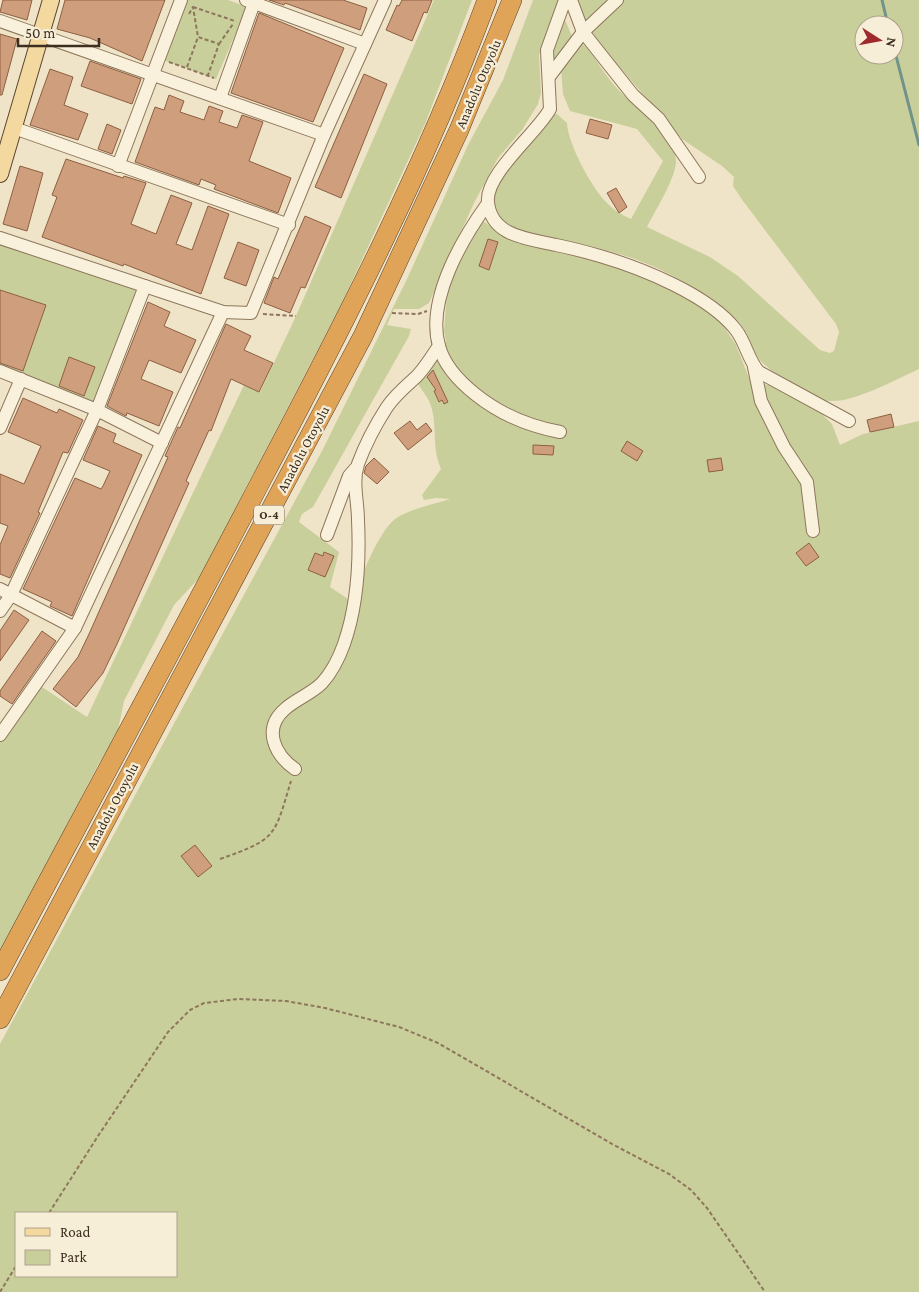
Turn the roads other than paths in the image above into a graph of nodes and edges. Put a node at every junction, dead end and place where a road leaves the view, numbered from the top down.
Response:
1 (51, 0) edge
2 (181, 0) edge
3 (385, 0) edge
4 (487, 0) edge
5 (512, 0) edge
6 (565, 0) edge
7 (571, 0) edge
8 (617, 0) edge
9 (251, 1) edge
10 (0, 21) edge
11 (584, 32) junction
12 (42, 35) junction
13 (365, 44) junction
14 (154, 75) junction
15 (549, 77) junction
16 (220, 98) junction
17 (14, 128) junction
18 (324, 134) junction
19 (118, 166) junction
20 (0, 174) edge
21 (699, 177) dead end
22 (488, 202) junction
23 (288, 225) junction
24 (0, 238) edge
25 (146, 286) junction
26 (224, 312) junction
27 (438, 346) junction
28 (754, 367) junction
29 (0, 371) edge
30 (21, 379) junction
31 (97, 410) junction
32 (849, 421) dead end
33 (0, 428) edge
34 (560, 432) dead end
35 (162, 443) junction
36 (358, 465) junction
37 (813, 531) dead end
38 (327, 535) dead end
39 (5, 592) edge
40 (0, 611) edge
41 (75, 628) junction
42 (0, 735) edge
43 (295, 769) road end
44 (0, 971) edge
45 (0, 1019) edge

1 - 12 main road
2 - 14 street
3 - 13 street
4 - 44 highway, Anadolu Otoyolu / O-4
5 - 45 highway, Anadolu Otoyolu / O-4
6 - 15 street
7 - 11 street
8 - 11 street
9 - 13 street
9 - 16 street
10 - 12 street
11 - 15 street
11 - 21 street
12 - 14 street
12 - 17 main road
13 - 18 street
14 - 16 street
14 - 19 street
15 - 22 street
16 - 18 street
17 - 19 street
17 - 20 main road
18 - 23 street
19 - 23 street
22 - 27 street
22 - 28 street
23 - 26 street
24 - 25 street
25 - 26 street
25 - 31 street
26 - 35 street
27 - 34 street
27 - 36 street
28 - 32 street
28 - 37 street
29 - 30 street
30 - 31 street
30 - 33 street
31 - 35 street
31 - 39 street
35 - 41 street
36 - 38 street
36 - 43 street
39 - 40 street
39 - 41 street
41 - 42 street

